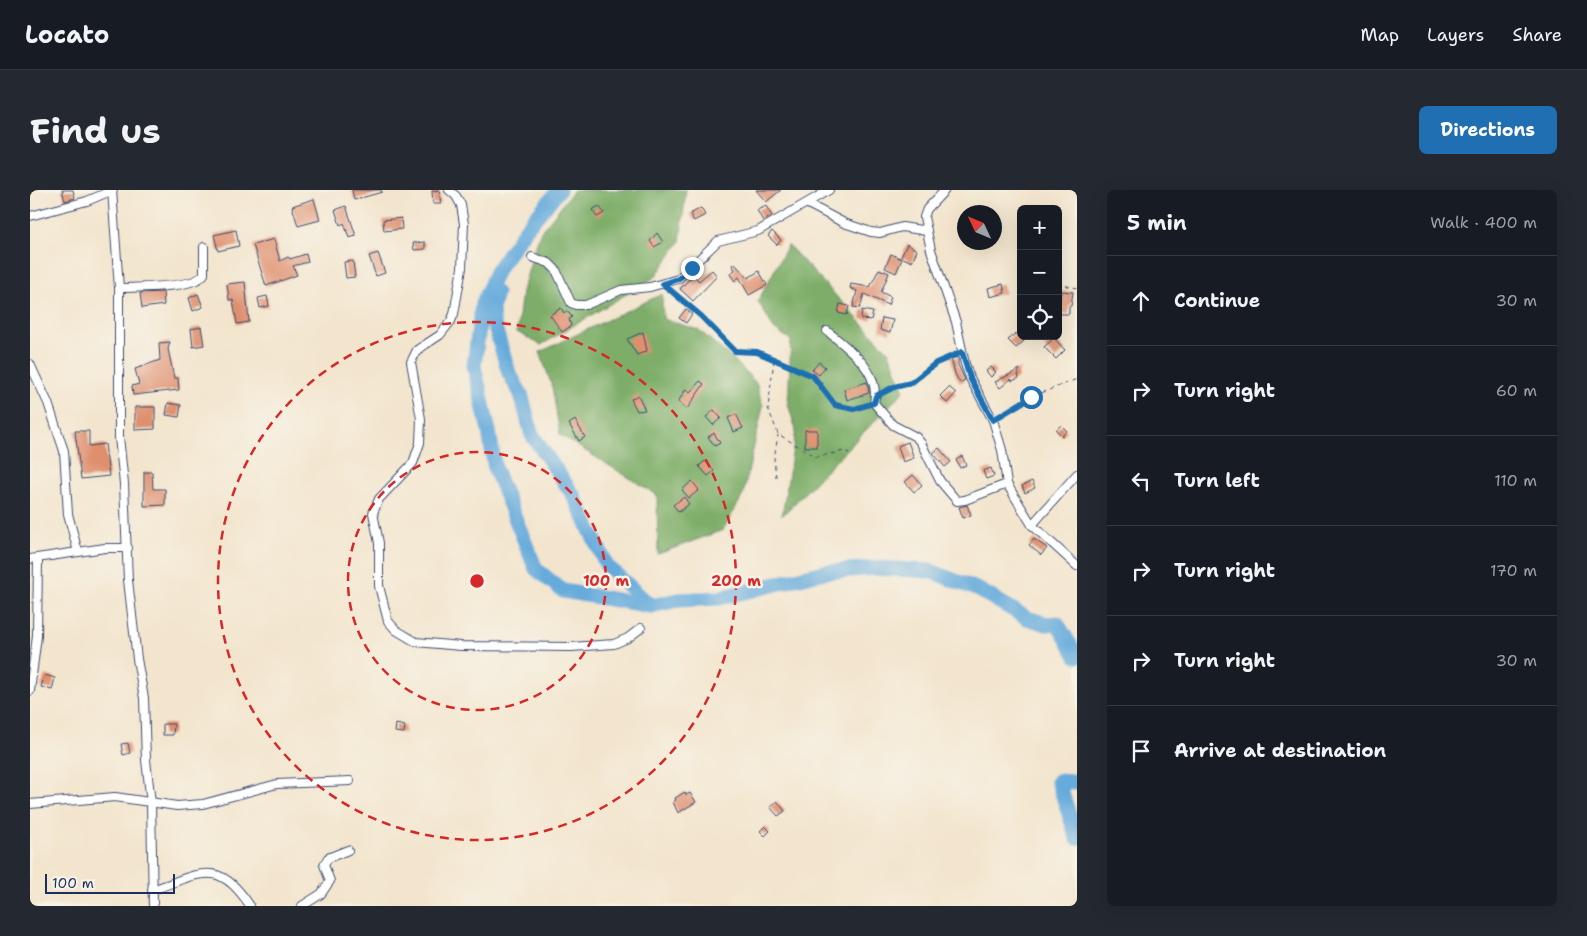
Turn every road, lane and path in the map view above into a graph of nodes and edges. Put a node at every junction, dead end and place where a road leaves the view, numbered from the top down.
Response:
1 (112, 190) edge
2 (449, 190) edge
3 (829, 190) edge
4 (945, 190) edge
5 (808, 204) junction
6 (31, 215) edge
7 (927, 231) junction
8 (204, 247) dead end
9 (532, 257) dead end
10 (663, 284) junction
11 (1062, 285) edge
12 (119, 288) junction
13 (1077, 288) edge
14 (827, 331) dead end
15 (962, 352) junction
16 (774, 360) junction
17 (30, 364) edge
18 (1077, 379) edge
19 (875, 400) junction
20 (993, 420) junction
21 (778, 434) junction
22 (849, 453) dead end
23 (1077, 474) edge
24 (776, 477) dead end
25 (1007, 484) junction
26 (1032, 525) junction
27 (128, 548) junction
28 (78, 552) junction
29 (34, 559) edge
30 (1077, 566) edge
31 (641, 628) dead end
32 (31, 681) edge
33 (30, 690) edge
34 (350, 782) dead end
35 (151, 803) junction
36 (30, 804) edge
37 (348, 850) dead end
38 (152, 890) junction
39 (153, 906) edge
40 (250, 906) edge
41 (302, 906) edge

1 - 6 street
1 - 12 street
2 - 31 street
3 - 5 street
4 - 7 street
5 - 7 street
5 - 10 street
7 - 15 street
8 - 12 street
9 - 10 street
10 - 16 path
11 - 13 path
12 - 27 street
14 - 19 street
15 - 19 path
15 - 20 street
16 - 19 path
16 - 21 path
17 - 28 street
18 - 20 path
19 - 25 street
20 - 25 street
21 - 22 path
21 - 24 path
23 - 26 street
25 - 26 street
26 - 30 street
27 - 28 street
27 - 35 street
28 - 29 street
29 - 32 street
32 - 33 street
34 - 35 street
35 - 36 street
35 - 38 street
37 - 41 street
38 - 39 street
38 - 40 street

